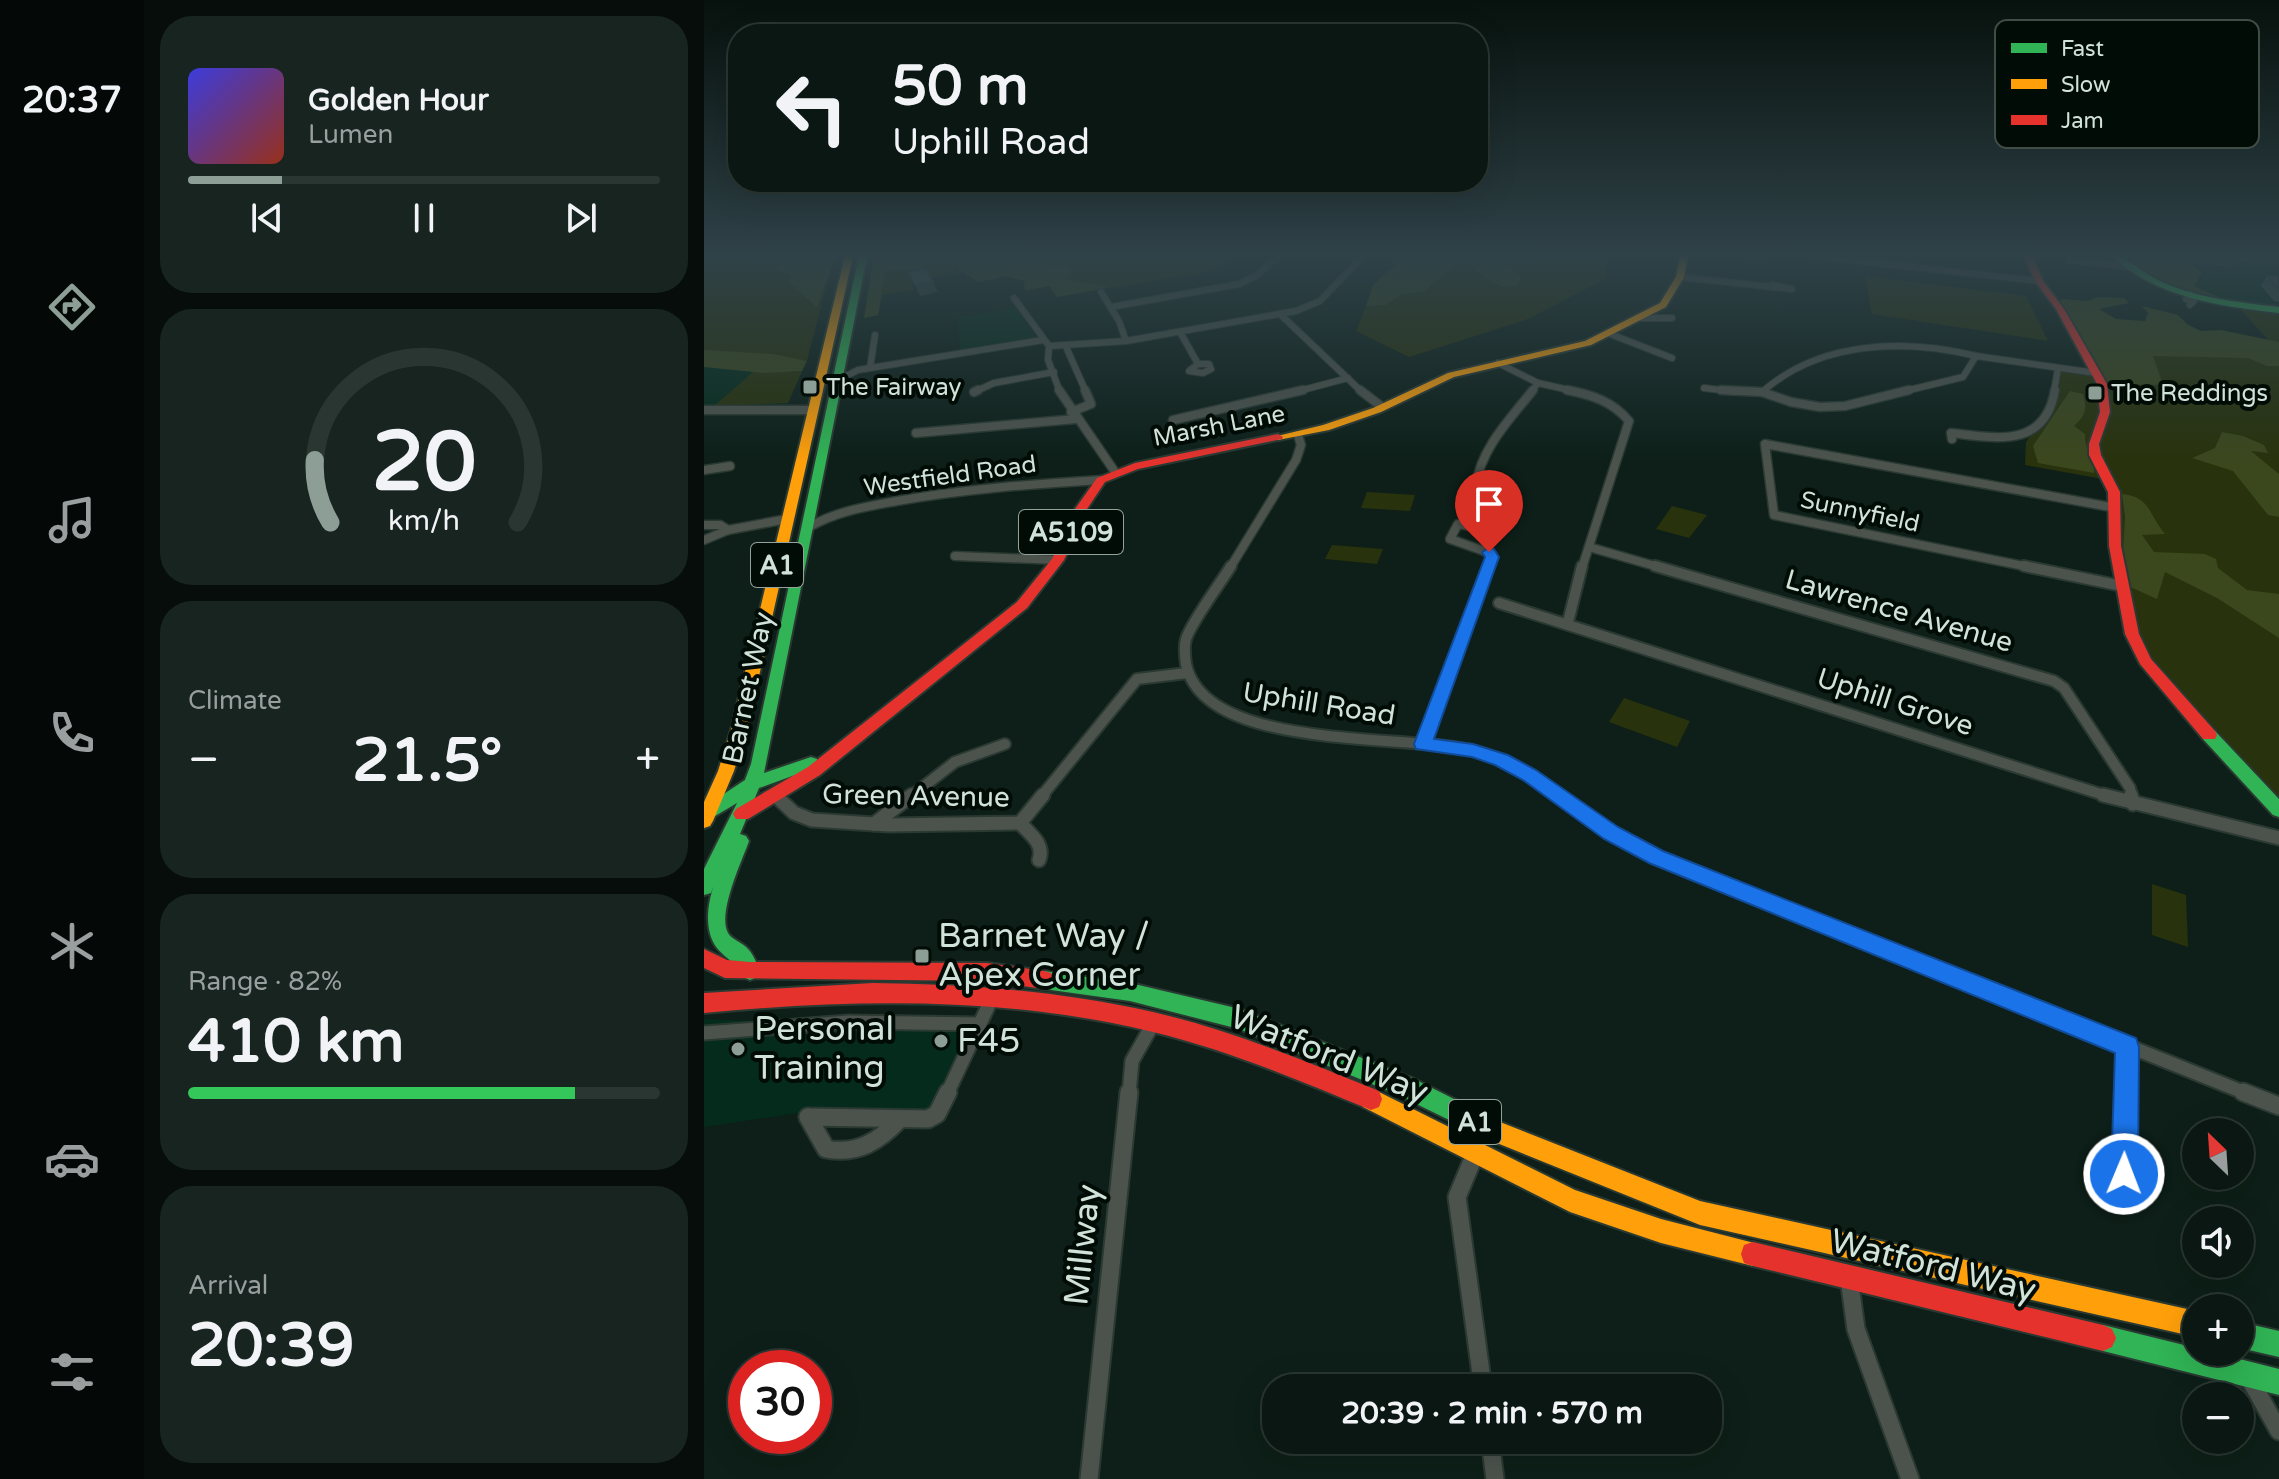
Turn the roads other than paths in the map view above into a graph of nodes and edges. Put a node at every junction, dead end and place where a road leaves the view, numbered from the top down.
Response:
1 (832, 325) edge
2 (849, 325) edge
3 (1033, 325) edge
4 (1119, 325) edge
5 (1221, 325) edge
6 (1295, 325) edge
7 (1627, 325) edge
8 (2069, 325) edge
9 (1180, 332) junction
10 (1610, 334) junction
11 (875, 335) dead end
12 (1126, 341) junction
13 (1046, 343) junction
14 (1067, 349) dead end
15 (1976, 356) junction
16 (1672, 358) dead end
17 (1498, 363) junction
18 (1198, 364) dead end
19 (870, 368) junction
20 (2058, 368) junction
21 (1054, 372) junction
22 (2096, 373) junction
23 (1348, 378) junction
24 (838, 380) junction
25 (1538, 383) junction
26 (1704, 388) dead end
27 (974, 392) dead end
28 (1762, 392) junction
29 (1382, 407) junction
30 (704, 410) edge
31 (812, 410) junction
32 (1073, 416) junction
33 (1173, 420) dead end
34 (916, 433) dead end
35 (1298, 435) junction
36 (1952, 439) dead end
37 (730, 466) dead end
38 (704, 470) edge
39 (1108, 476) junction
40 (1476, 486) dead end
41 (2116, 508) junction
42 (787, 519) junction
43 (704, 525) edge
44 (809, 527) junction
45 (728, 530) junction
46 (1492, 530) dead end
47 (704, 540) edge
48 (1589, 547) junction
49 (955, 556) dead end
50 (1058, 560) junction
51 (2122, 586) junction
52 (1499, 603) dead end
53 (1568, 622) junction
54 (1187, 673) junction
55 (1005, 744) dead end
56 (1423, 744) junction
57 (829, 756) junction
58 (726, 771) junction
59 (754, 783) junction
60 (704, 787) edge
61 (775, 795) junction
62 (2133, 804) junction
63 (2279, 810) edge
64 (706, 814) edge
65 (742, 814) junction
66 (1020, 823) junction
67 (874, 824) junction
68 (2279, 838) edge
69 (1039, 860) dead end
70 (704, 887) edge
71 (704, 958) edge
72 (750, 971) junction
73 (992, 998) junction
74 (704, 1003) edge
75 (1154, 1022) junction
76 (980, 1024) junction
77 (704, 1033) edge
78 (2127, 1047) junction
79 (2279, 1106) edge
80 (900, 1119) junction
81 (1476, 1153) junction
82 (2124, 1174) dead end
83 (1848, 1275) junction
84 (2182, 1321) edge
85 (2254, 1338) edge
86 (2279, 1344) edge
87 (1481, 1374) edge
88 (2247, 1374) junction
89 (2279, 1382) edge
90 (2279, 1431) edge
91 (1492, 1454) edge
92 (1089, 1479) edge
93 (1495, 1479) edge
94 (1910, 1479) edge

1 - 31 main road, Barnet Way / A1
2 - 24 main road, Barnet Way / A1
3 - 13 street
4 - 12 street
5 - 9 street
6 - 23 street
7 - 10 main road, Marsh Lane / A5109
8 - 22 main road
9 - 12 street
9 - 18 street
10 - 16 street
10 - 17 main road, Marsh Lane / A5109
11 - 19 street
12 - 13 street
13 - 19 street
13 - 21 street
14 - 32 street
15 - 20 street
15 - 28 street
15 - 28 street
17 - 25 street
17 - 29 main road, Marsh Lane / A5109
19 - 24 street
20 - 22 street
20 - 36 street
21 - 27 street
21 - 32 street
22 - 41 main road
23 - 29 street
23 - 33 street
24 - 44 main road, Barnet Way / A1
25 - 40 street
25 - 48 street
26 - 28 street
29 - 35 main road, Marsh Lane / A5109
30 - 31 street
31 - 42 main road, Barnet Way / A1
32 - 34 street
32 - 39 street
35 - 39 main road, Marsh Lane / A5109
35 - 54 street
37 - 38 street
39 - 44 street, Westfield Road
39 - 50 main road, A5109
41 - 51 main road
41 - 51 street, Sunnyfield
42 - 45 street
42 - 58 main road, Barnet Way / A1
43 - 45 street
44 - 59 main road, Barnet Way / A1
45 - 47 street
46 - 56 street
48 - 53 street
48 - 62 street, Lawrence Avenue
49 - 50 street
50 - 57 main road, A5109
51 - 63 main road
52 - 53 street, Uphill Grove
53 - 62 street, Uphill Grove
54 - 56 street, Uphill Road
54 - 66 street, Green Avenue
55 - 67 street
56 - 78 street, Uphill Road
57 - 59 main road, A5109
57 - 61 main road, A5109
58 - 60 street
58 - 64 main road, Barnet Way / A1
59 - 64 main road, A5109
59 - 65 main road, Barnet Way / A1
61 - 65 main road, A5109
61 - 67 street, Green Avenue
62 - 68 street, Uphill Grove
65 - 70 main road, Barnet Way / A1
65 - 72 main road, A1
66 - 67 street, Green Avenue
66 - 69 street
71 - 72 main road, A1
72 - 84 main road, Watford Way / A1
73 - 74 main road, Watford Way / A1
73 - 75 main road, Watford Way / A1
73 - 76 street
75 - 81 main road, Watford Way / A1
75 - 92 street, Millway
76 - 77 street
76 - 80 street
78 - 79 street, Uphill Road
78 - 82 street
80 - 80 street
81 - 83 main road, Watford Way / A1
81 - 87 street
83 - 88 main road, Watford Way / A1
83 - 94 street
85 - 86 main road
88 - 89 main road, Watford Way / A1
88 - 90 street
91 - 93 street

